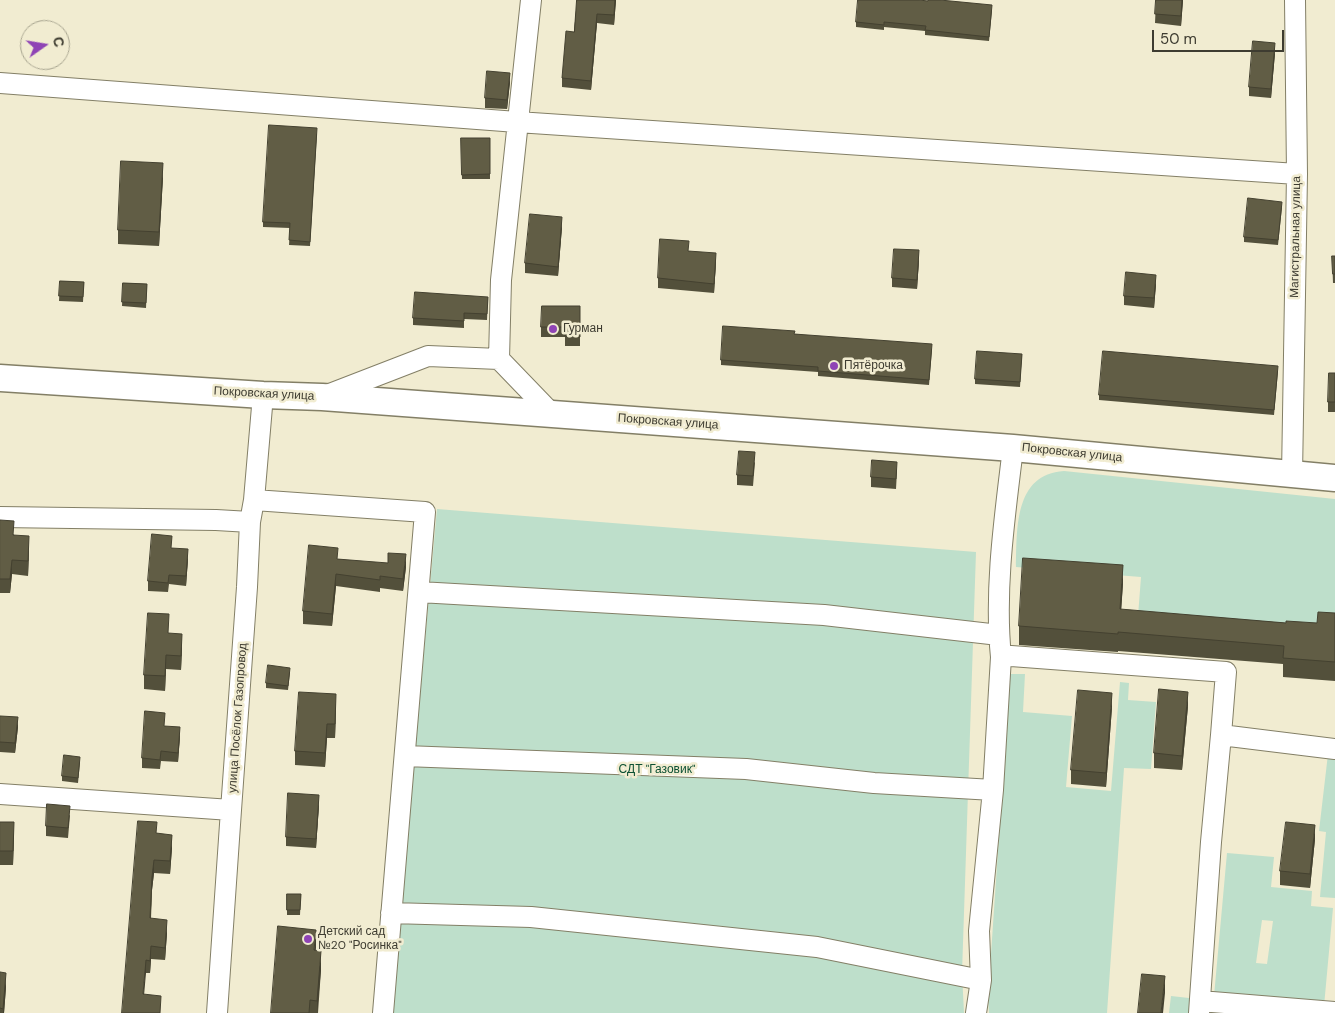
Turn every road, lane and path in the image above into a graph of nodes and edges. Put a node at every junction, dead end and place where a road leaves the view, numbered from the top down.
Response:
1 (531, 0) edge
2 (1295, 0) edge
3 (0, 83) edge
4 (517, 122) junction
5 (1297, 174) junction
6 (499, 360) junction
7 (0, 378) edge
8 (263, 395) junction
9 (322, 397) junction
10 (552, 414) junction
11 (1013, 448) junction
12 (1292, 475) junction
13 (1335, 478) edge
14 (254, 500) junction
15 (0, 517) edge
16 (250, 522) junction
17 (419, 592) junction
18 (999, 635) junction
19 (1001, 657) junction
20 (1221, 735) junction
21 (1335, 748) edge
22 (405, 756) junction
23 (993, 790) junction
24 (0, 794) edge
25 (231, 810) junction
26 (391, 913) junction
27 (981, 980) junction
28 (1200, 1007) edge
29 (1335, 1012) edge
30 (217, 1013) edge
31 (383, 1013) edge
32 (976, 1013) edge

1 - 4 street
2 - 5 street, Магистральная улица
3 - 4 street
4 - 5 street
4 - 6 street
5 - 12 street, Магистральная улица
6 - 9 street
6 - 10 street
7 - 8 main road, Покровская улица
8 - 9 main road, Покровская улица
8 - 14 street, улица Посёлок Газопровод
9 - 10 main road, Покровская улица
10 - 11 main road, Покровская улица
11 - 12 main road, Покровская улица
11 - 18 street
12 - 13 main road, Покровская улица
14 - 16 street, улица Посёлок Газопровод
14 - 17 street
15 - 16 street
16 - 25 street, улица Посёлок Газопровод
17 - 18 street
17 - 22 street
18 - 19 street
19 - 20 street
19 - 23 street
20 - 21 street
20 - 28 street
22 - 23 street
22 - 26 street
23 - 27 street
24 - 25 street, улица Посёлок Газопровод
25 - 30 street
26 - 27 street
26 - 31 street
27 - 32 street
28 - 29 street

